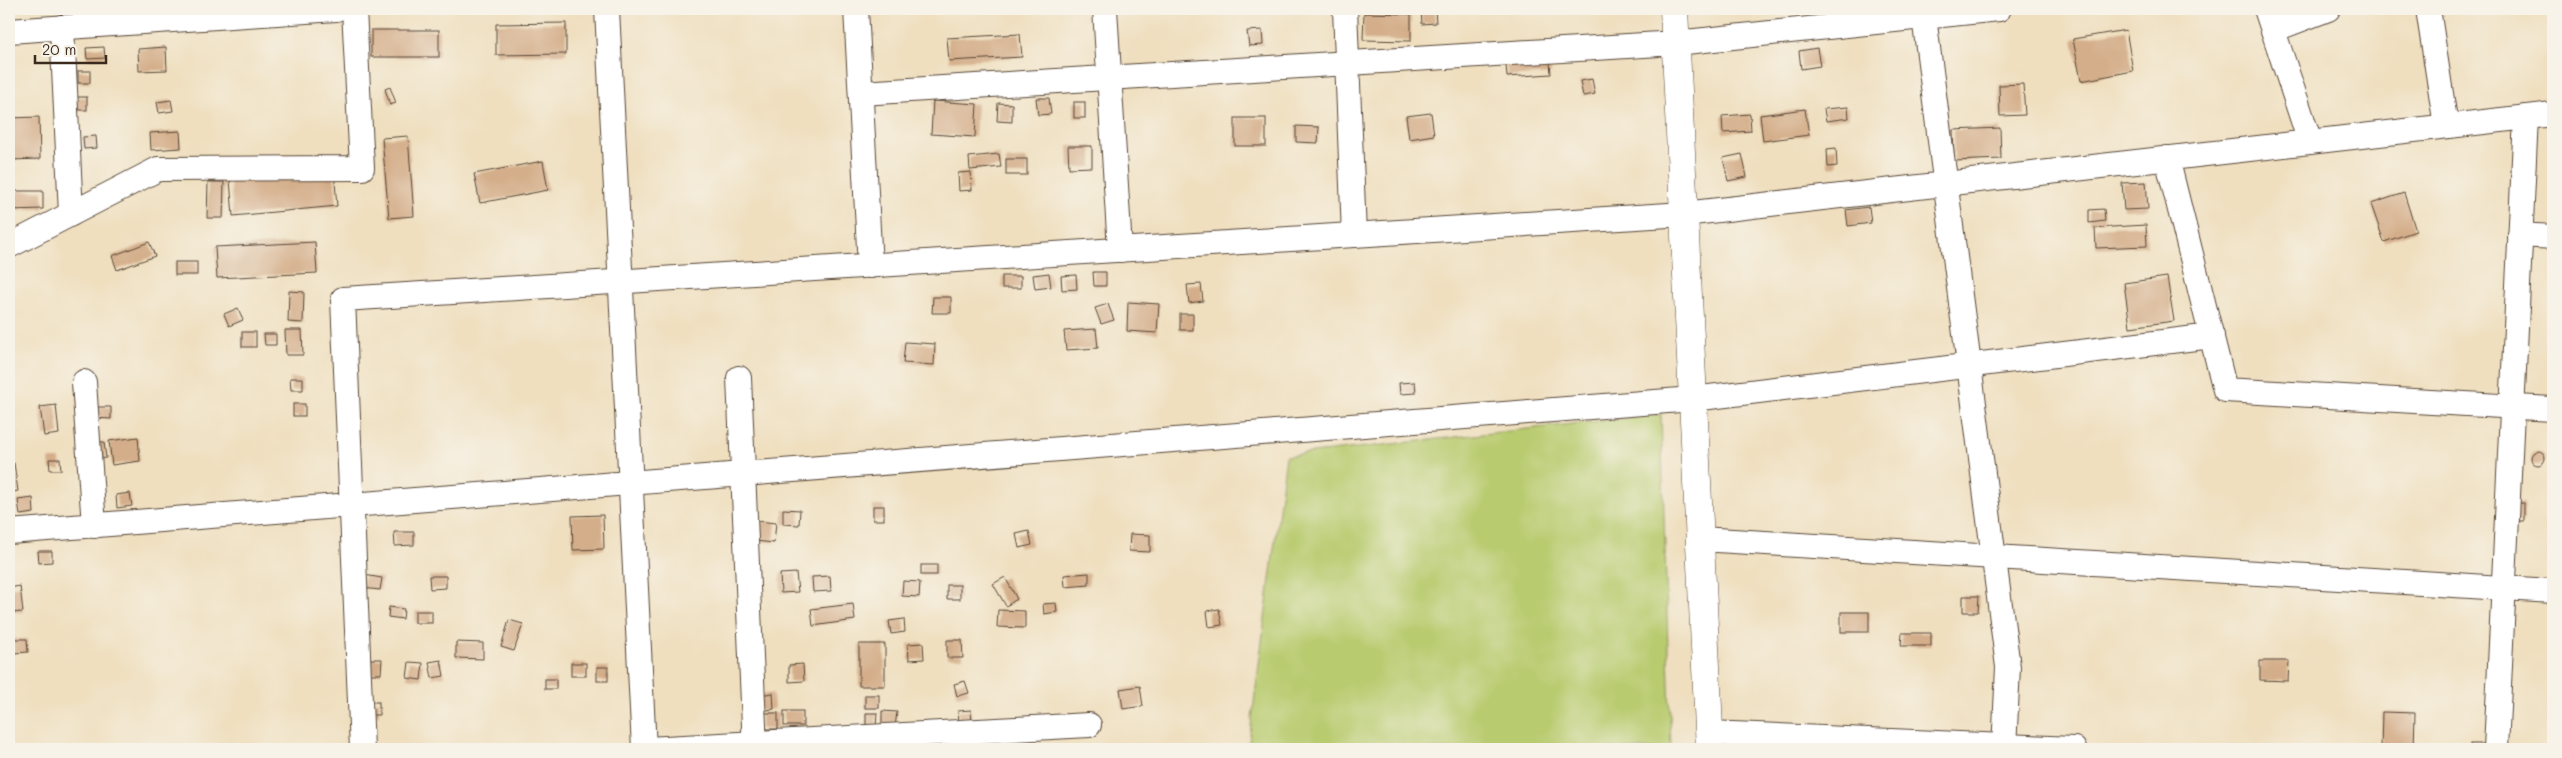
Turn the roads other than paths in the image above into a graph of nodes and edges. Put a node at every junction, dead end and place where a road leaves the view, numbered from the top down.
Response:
1 (336, 9) edge
2 (354, 9) edge
3 (607, 9) edge
4 (856, 9) edge
5 (1105, 9) edge
6 (1345, 9) edge
7 (1674, 9) edge
8 (1999, 9) edge
9 (2328, 9) edge
10 (2428, 9) edge
11 (1923, 13) edge
12 (96, 17) edge
13 (2269, 19) edge
14 (62, 27) junction
15 (9, 31) edge
16 (1676, 43) junction
17 (1347, 63) junction
18 (1109, 78) junction
19 (861, 93) junction
20 (2553, 114) edge
21 (2526, 117) junction
22 (2446, 126) junction
23 (2310, 142) junction
24 (2167, 158) junction
25 (1946, 184) junction
26 (71, 214) junction
27 (1684, 214) junction
28 (1354, 235) junction
29 (2520, 235) junction
30 (2553, 237) edge
31 (9, 246) edge
32 (1120, 250) junction
33 (870, 266) junction
34 (621, 281) junction
35 (2212, 336) junction
36 (1969, 365) junction
37 (739, 378) dead end
38 (84, 382) dead end
39 (1693, 399) junction
40 (2512, 407) junction
41 (2553, 409) edge
42 (743, 474) junction
43 (631, 483) junction
44 (352, 505) junction
45 (94, 526) junction
46 (9, 532) edge
47 (1700, 540) junction
48 (1994, 557) junction
49 (2503, 588) junction
50 (2553, 591) edge
51 (1089, 725) dead end
52 (1710, 741) edge
53 (755, 746) edge
54 (2005, 748) edge
55 (362, 749) edge
56 (646, 749) edge
57 (2074, 749) edge
58 (2496, 749) edge

1 - 12 street
2 - 26 street
3 - 34 street
4 - 19 street
5 - 18 street
6 - 17 street
7 - 16 main road
8 - 11 street
9 - 13 street
10 - 22 street
11 - 16 street
11 - 25 street
12 - 14 street
13 - 23 street
14 - 15 street
14 - 26 street
16 - 17 street
16 - 27 main road
17 - 18 street
17 - 28 street
18 - 19 street
18 - 32 street
19 - 33 street
20 - 21 street
21 - 22 street
21 - 29 street
22 - 23 street
23 - 24 street
24 - 25 street
24 - 35 street
25 - 27 street
25 - 36 street
26 - 31 street
27 - 28 street
27 - 39 main road
28 - 32 street
29 - 30 street
29 - 40 street
32 - 33 street
33 - 34 street
34 - 43 street
34 - 44 street
35 - 36 street
35 - 40 street
36 - 39 street
36 - 48 street
37 - 42 street
38 - 45 street
39 - 42 street
39 - 47 main road
40 - 41 street
40 - 49 street
42 - 43 street
42 - 53 street
43 - 44 street
43 - 56 street
44 - 45 street
44 - 55 street
45 - 46 street
47 - 48 street
47 - 52 main road
48 - 49 street
48 - 54 street
49 - 50 street
49 - 58 street
51 - 53 street
52 - 54 street
53 - 56 street
54 - 57 street

